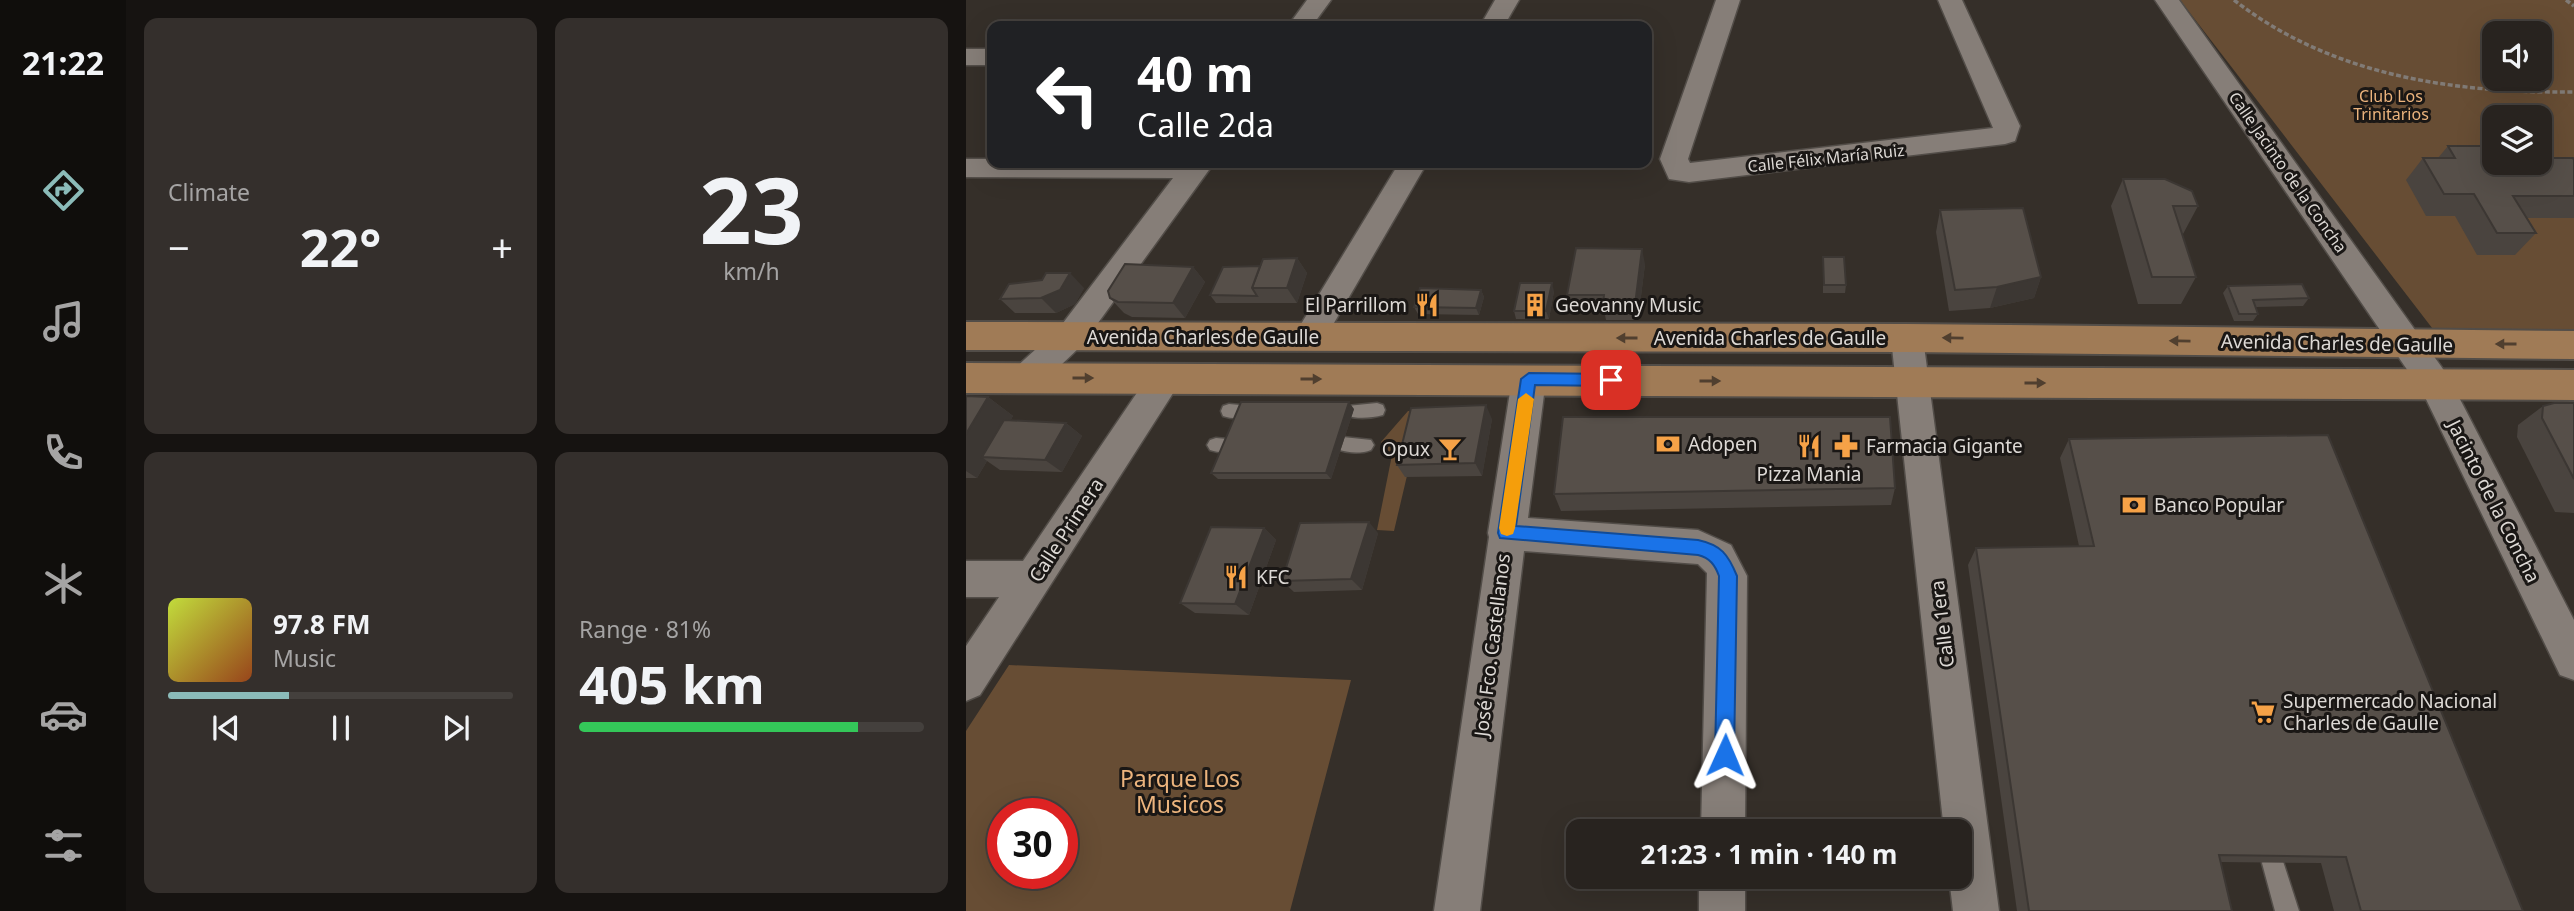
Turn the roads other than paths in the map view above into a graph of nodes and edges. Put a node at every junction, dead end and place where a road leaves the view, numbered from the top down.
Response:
1 (1319, 0) edge
2 (1507, 0) edge
3 (1728, 0) edge
4 (1950, 0) edge
5 (2166, 0) edge
6 (1304, 21) edge
7 (1495, 21) edge
8 (966, 57) edge
9 (987, 57) edge
10 (966, 168) edge
11 (987, 168) edge
12 (1196, 168) edge
13 (1410, 168) edge
14 (966, 336) edge
15 (1070, 336) junction
16 (1309, 338) junction
17 (1907, 338) junction
18 (2409, 344) junction
19 (2574, 345) edge
20 (966, 378) edge
21 (1026, 378) junction
22 (1165, 378) junction
23 (1529, 379) junction
24 (1912, 382) junction
25 (2436, 385) junction
26 (2574, 386) edge
27 (1377, 410) dead end
28 (1353, 411) dead end
29 (1343, 444) dead end
30 (1365, 445) dead end
31 (1506, 533) junction
32 (966, 579) edge
33 (1033, 579) junction
34 (2573, 657) edge
35 (966, 681) edge
36 (1723, 819) edge
37 (2273, 863) edge
38 (1723, 889) edge
39 (1457, 911) edge
40 (1722, 911) edge
41 (1976, 911) edge
42 (2287, 911) edge

1 - 6 street
2 - 7 street
3 - 4 street, Calle Félix María Ruiz
5 - 18 street, Calle Jacinto de la Concha
8 - 9 street
10 - 11 street
12 - 15 street
13 - 16 street
14 - 15 main road, Avenida Charles de Gaulle
15 - 16 main road, Avenida Charles de Gaulle
15 - 21 street
17 -> 16 main road, Avenida Charles de Gaulle
18 -> 17 main road, Avenida Charles de Gaulle
17 - 24 street, Calle 1era
19 -> 18 main road, Avenida Charles de Gaulle
18 - 25 street, Jacinto de la Concha
20 - 21 main road, Avenida Charles de Gaulle
21 -> 22 main road, Avenida Charles de Gaulle
22 -> 23 main road, Avenida Charles de Gaulle
22 - 33 street, Calle Primera
23 -> 24 main road, Avenida Charles de Gaulle
23 - 31 street, José Fco. Castellanos
24 -> 25 main road, Avenida Charles de Gaulle
24 - 41 street, Calle 1era
25 - 26 main road, Avenida Charles de Gaulle
25 - 34 street, Jacinto de la Concha
27 - 28 lane
29 - 30 lane
31 - 36 street
31 - 39 street, José Fco. Castellanos
32 - 33 street
33 - 35 street, Calle Primera
37 - 42 lane
38 - 40 street

